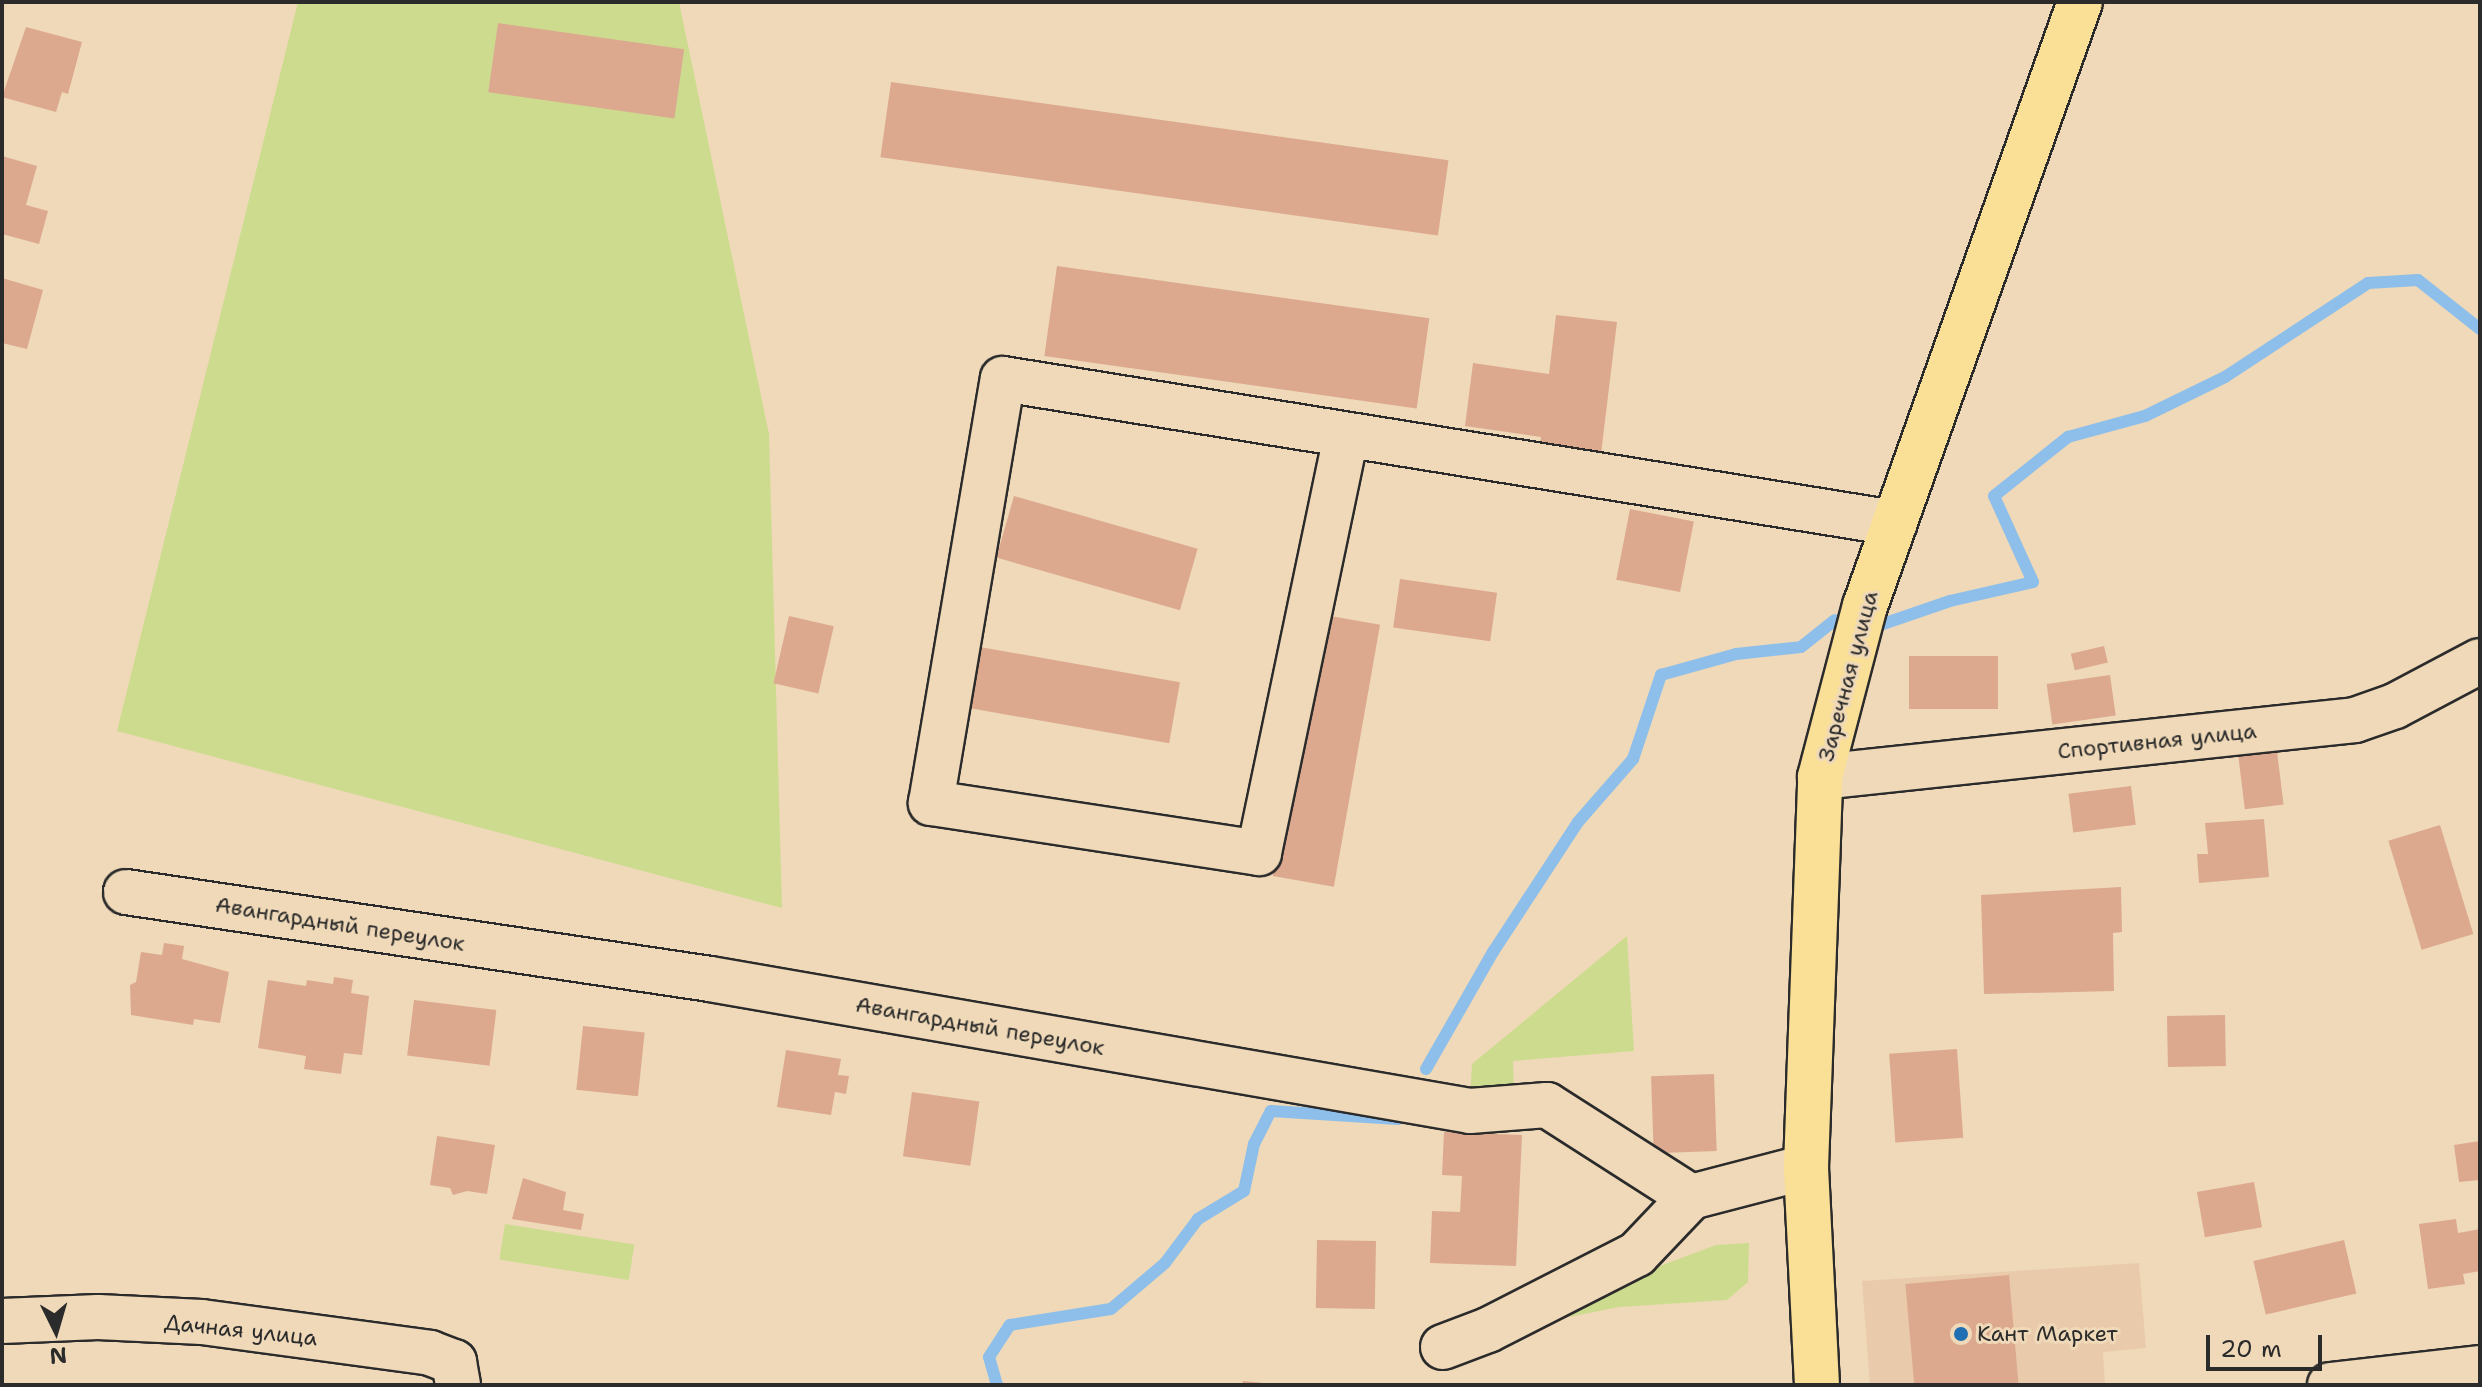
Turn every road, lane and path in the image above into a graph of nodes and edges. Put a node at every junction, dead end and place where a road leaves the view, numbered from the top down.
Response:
1 (2080, 2) edge
2 (1346, 436) junction
3 (1894, 523) junction
4 (2480, 661) edge
5 (1820, 777) junction
6 (126, 892) dead end
7 (1806, 1167) junction
8 (1691, 1197) junction
9 (2, 1321) edge
10 (1443, 1347) dead end
11 (2480, 1368) edge
12 (458, 1385) edge
13 (1817, 1385) edge
14 (2330, 1385) edge

1 - 3 main road, Заречная улица
2 - 2 street
2 - 3 street
3 - 5 main road, Заречная улица
4 - 5 street, Спортивная улица
5 - 7 main road, Заречная улица
6 - 8 street, Авангардный переулок
7 - 8 street
7 - 13 main road, Заречная улица
8 - 10 street
9 - 12 street, Дачная улица
11 - 14 street

